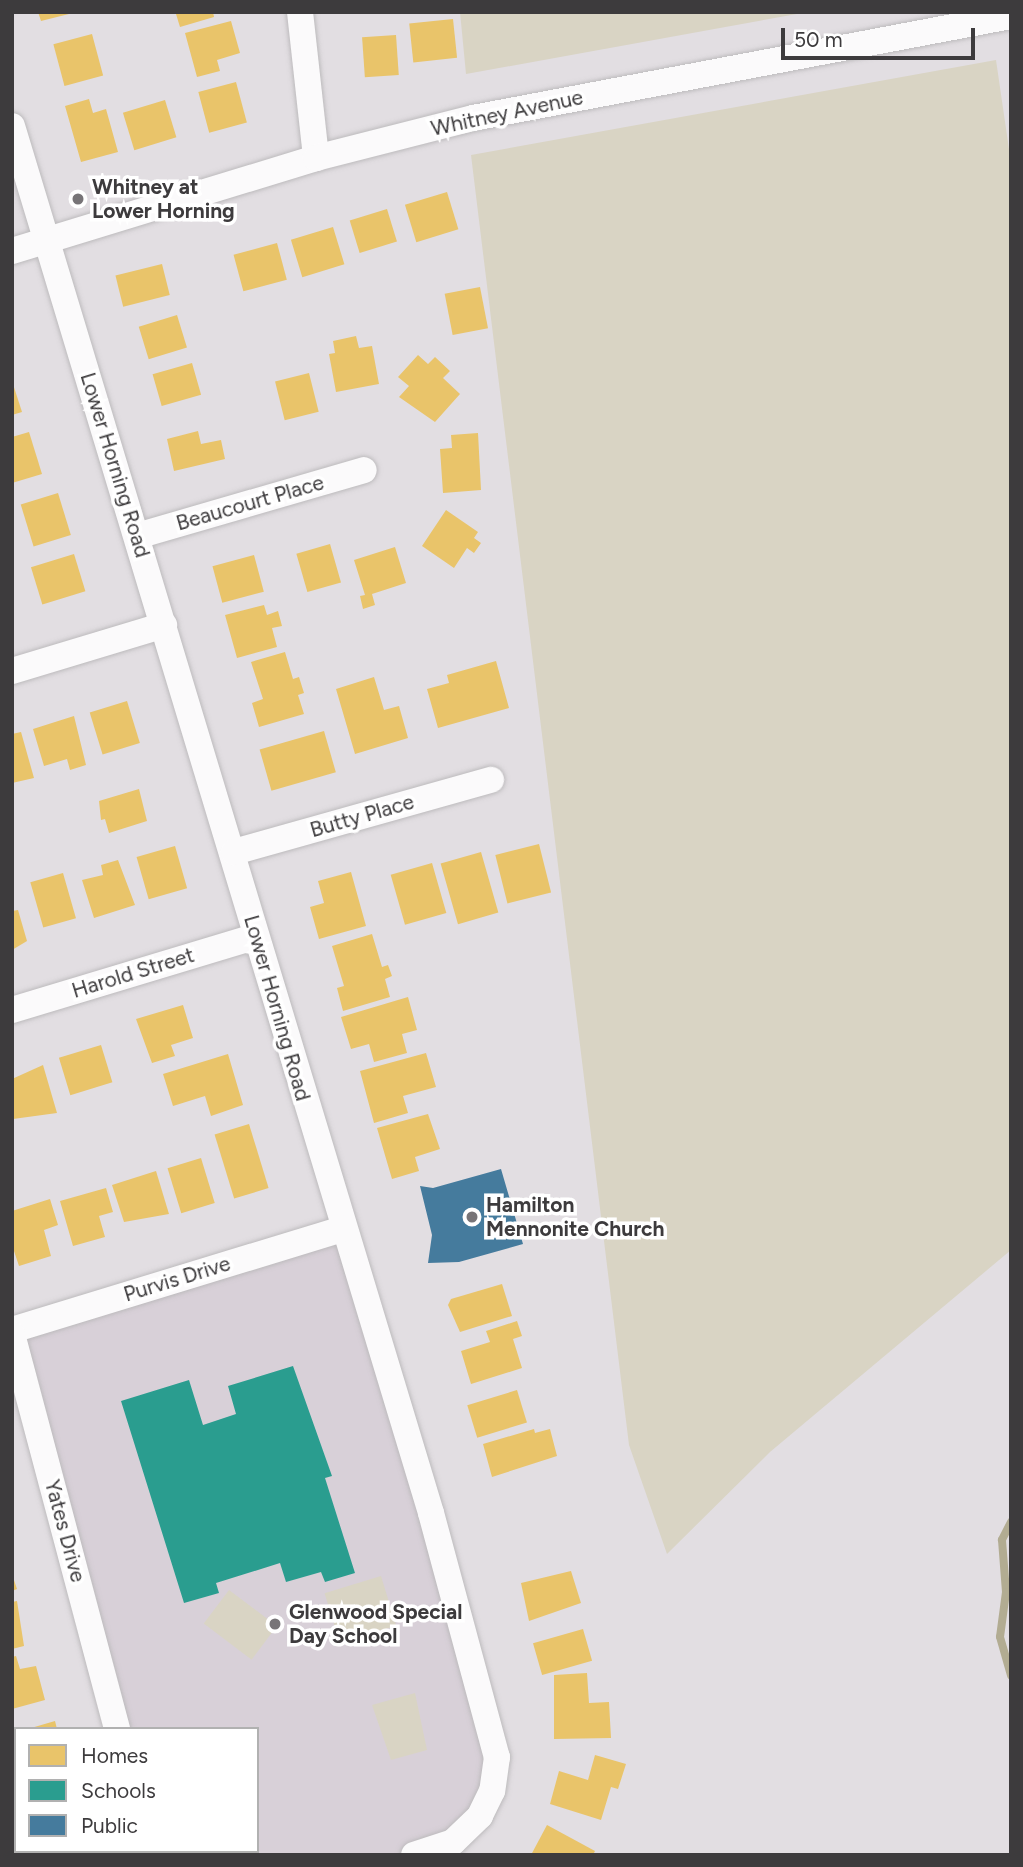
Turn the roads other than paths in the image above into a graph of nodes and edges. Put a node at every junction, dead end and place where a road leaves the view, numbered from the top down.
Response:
1 (300, 12) edge
2 (1011, 16) edge
3 (12, 126) edge
4 (316, 158) junction
5 (47, 240) junction
6 (12, 251) edge
7 (364, 470) dead end
8 (136, 536) junction
9 (164, 625) junction
10 (12, 671) edge
11 (491, 780) dead end
12 (234, 852) junction
13 (254, 937) junction
14 (12, 1010) edge
15 (343, 1229) junction
16 (12, 1332) edge
17 (116, 1727) edge
18 (414, 1855) edge

1 - 4 street
2 - 4 street, Whitney Avenue
3 - 5 street, Lower Horning Road
4 - 5 street, Whitney Avenue
5 - 6 street, Whitney Avenue
5 - 8 street, Lower Horning Road
7 - 8 street, Beaucourt Place
8 - 9 street, Lower Horning Road
9 - 10 street
9 - 12 street, Lower Horning Road
11 - 12 street, Butty Place
12 - 13 street, Lower Horning Road
13 - 14 street, Harold Street
13 - 15 street, Lower Horning Road
15 - 16 street, Purvis Drive
15 - 18 street, Lower Horning Road
16 - 17 street, Yates Drive

